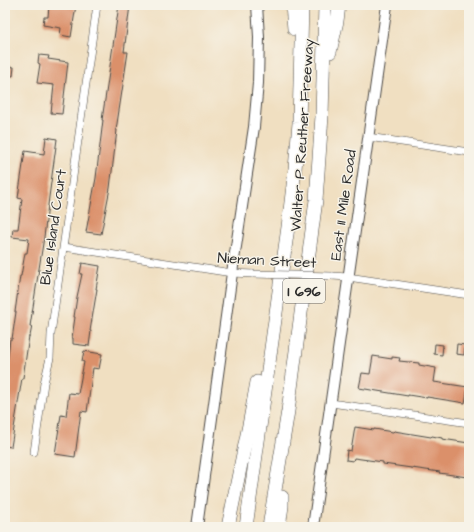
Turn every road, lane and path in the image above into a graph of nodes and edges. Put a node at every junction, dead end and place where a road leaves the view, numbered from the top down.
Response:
1 (97, 5) edge
2 (257, 5) edge
3 (292, 5) edge
4 (302, 5) edge
5 (325, 5) edge
6 (339, 5) edge
7 (387, 5) edge
8 (300, 71) junction
9 (324, 81) junction
10 (368, 137) junction
11 (469, 152) edge
12 (288, 227) junction
13 (64, 246) junction
14 (232, 274) junction
15 (348, 277) junction
16 (469, 294) edge
17 (331, 403) junction
18 (469, 423) edge
19 (282, 450) junction
20 (34, 452) dead end
21 (197, 527) edge
22 (228, 527) edge
23 (246, 527) edge
24 (269, 527) edge
25 (279, 527) edge
26 (313, 527) edge

1 - 13 street, Blue Island Court
2 - 14 main road
3 - 8 highway
4 - 8 highway, Walter P Reuther Freeway / I 696
5 - 9 highway, Walter P Reuther Freeway / I 696
6 - 9 highway
7 - 10 main road, East 11 Mile Road
8 - 12 highway, Walter P Reuther Freeway / I 696
9 - 19 highway, Walter P Reuther Freeway / I 696
10 - 11 street
10 - 15 main road, East 11 Mile Road
12 - 22 highway
12 - 23 highway, Walter P Reuther Freeway / I 696
13 - 14 street, Nieman Street
13 - 20 street, Blue Island Court
14 - 15 street, Nieman Street, bridge
14 - 21 main road
15 - 16 street, Nieman Street
15 - 17 main road, East 11 Mile Road
17 - 18 street
17 - 26 main road, East 11 Mile Road
19 - 24 highway, Walter P Reuther Freeway / I 696
19 - 25 highway

